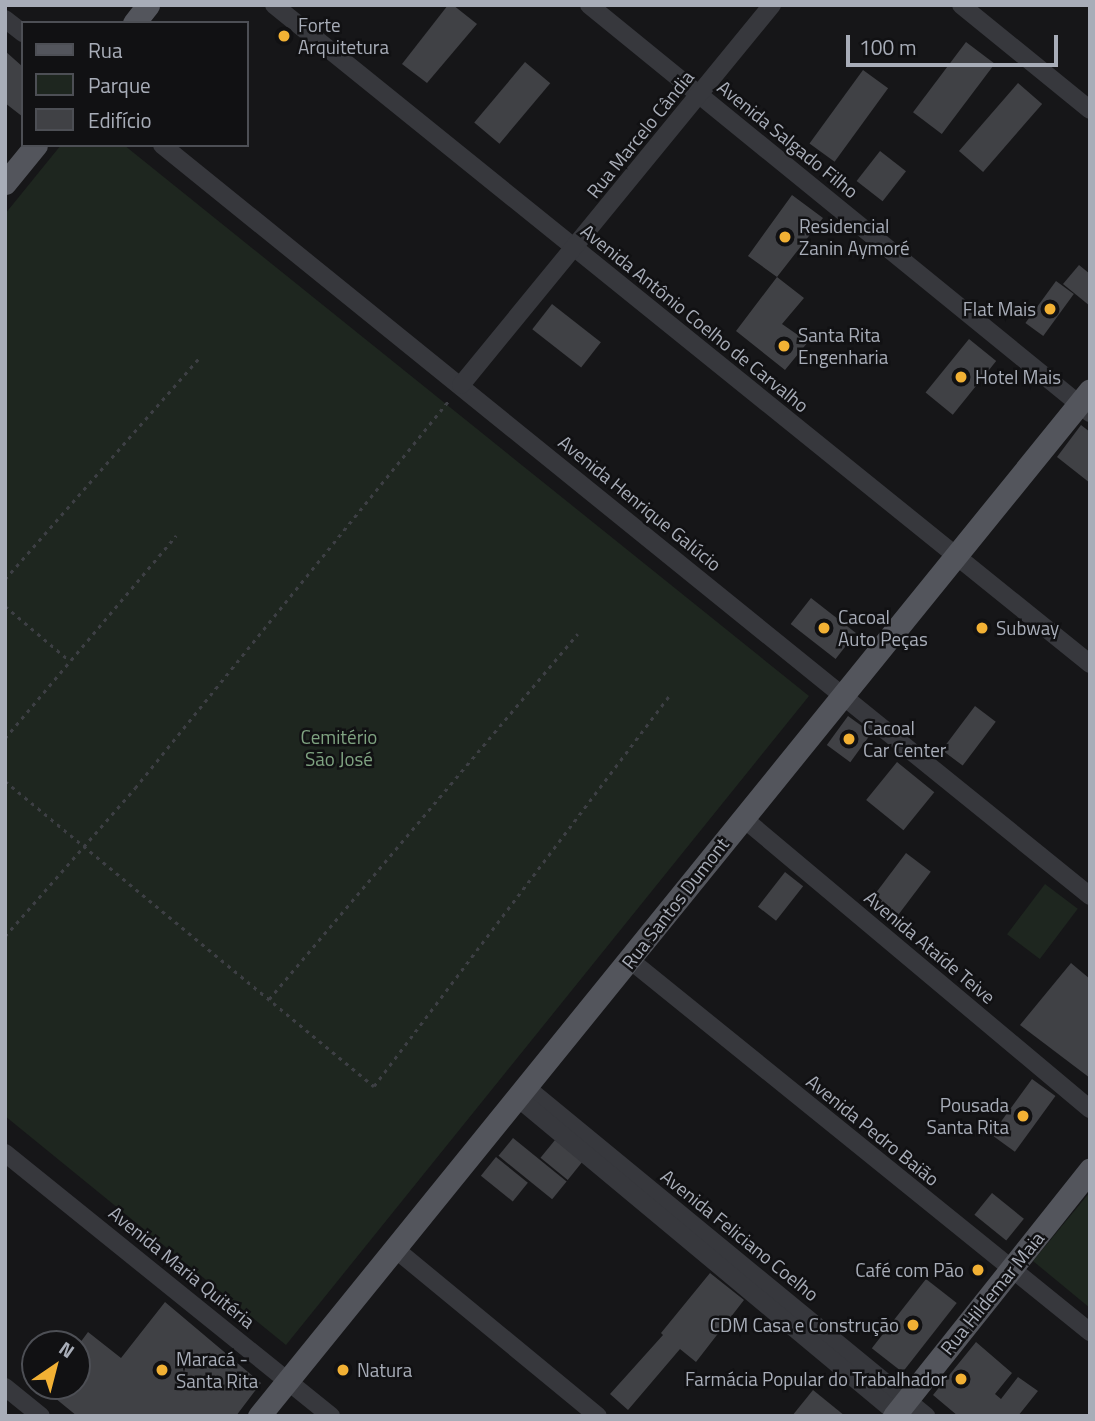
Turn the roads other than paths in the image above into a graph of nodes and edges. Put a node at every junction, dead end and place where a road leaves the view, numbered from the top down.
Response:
1 (148, 5) edge
2 (274, 5) edge
3 (589, 5) edge
4 (772, 5) edge
5 (961, 5) edge
6 (5, 19) edge
7 (136, 21) edge
8 (21, 31) edge
9 (699, 94) junction
10 (1090, 110) edge
11 (34, 147) edge
12 (164, 147) edge
13 (5, 183) edge
14 (575, 248) junction
15 (461, 386) junction
16 (1086, 402) edge
17 (955, 556) junction
18 (1090, 664) edge
19 (843, 694) junction
20 (743, 818) junction
21 (1090, 896) edge
22 (630, 960) junction
23 (523, 1093) junction
24 (1090, 1109) edge
25 (7, 1158) edge
26 (1090, 1170) edge
27 (394, 1248) junction
28 (1011, 1269) junction
29 (1090, 1332) edge
30 (288, 1379) junction
31 (5, 1387) edge
32 (899, 1411) edge
33 (41, 1416) edge
34 (259, 1416) edge
35 (331, 1416) edge
36 (598, 1416) edge
37 (926, 1416) edge

1 - 7 main road
2 - 14 street, Avenida Antônio Coelho de Carvalho
3 - 9 street, Avenida Salgado Filho
4 - 9 street, Rua Marcelo Cândia
5 - 10 street
6 - 8 street
9 - 14 street, Rua Marcelo Cândia
9 - 16 street, Avenida Salgado Filho
11 - 13 main road
12 - 15 street, Avenida Henrique Galúcio
14 - 15 street, Rua Marcelo Cândia
14 - 17 street, Avenida Antônio Coelho de Carvalho
15 - 19 street, Avenida Henrique Galúcio
16 - 17 main road, Rua Santos Dumont
17 - 18 street, Avenida Antônio Coelho de Carvalho
17 - 19 main road, Rua Santos Dumont
19 - 20 main road, Rua Santos Dumont
19 - 21 street, Avenida Henrique Galúcio
20 - 22 main road, Rua Santos Dumont
20 - 24 street, Avenida Ataíde Teive
22 - 23 main road, Rua Santos Dumont
22 - 28 street, Avenida Pedro Baião
23 - 27 main road, Rua Santos Dumont
23 - 32 street, Avenida Feliciano Coelho
25 - 30 street, Avenida Maria Quitéria
26 - 28 main road, Rua Hildemar Maia
27 - 30 main road, Rua Santos Dumont
27 - 36 street
28 - 29 street, Avenida Pedro Baião
28 - 32 main road, Rua Hildemar Maia
30 - 34 main road, Rua Santos Dumont
30 - 35 street, Avenida Maria Quitéria
31 - 33 street
32 - 37 street, Avenida Feliciano Coelho

